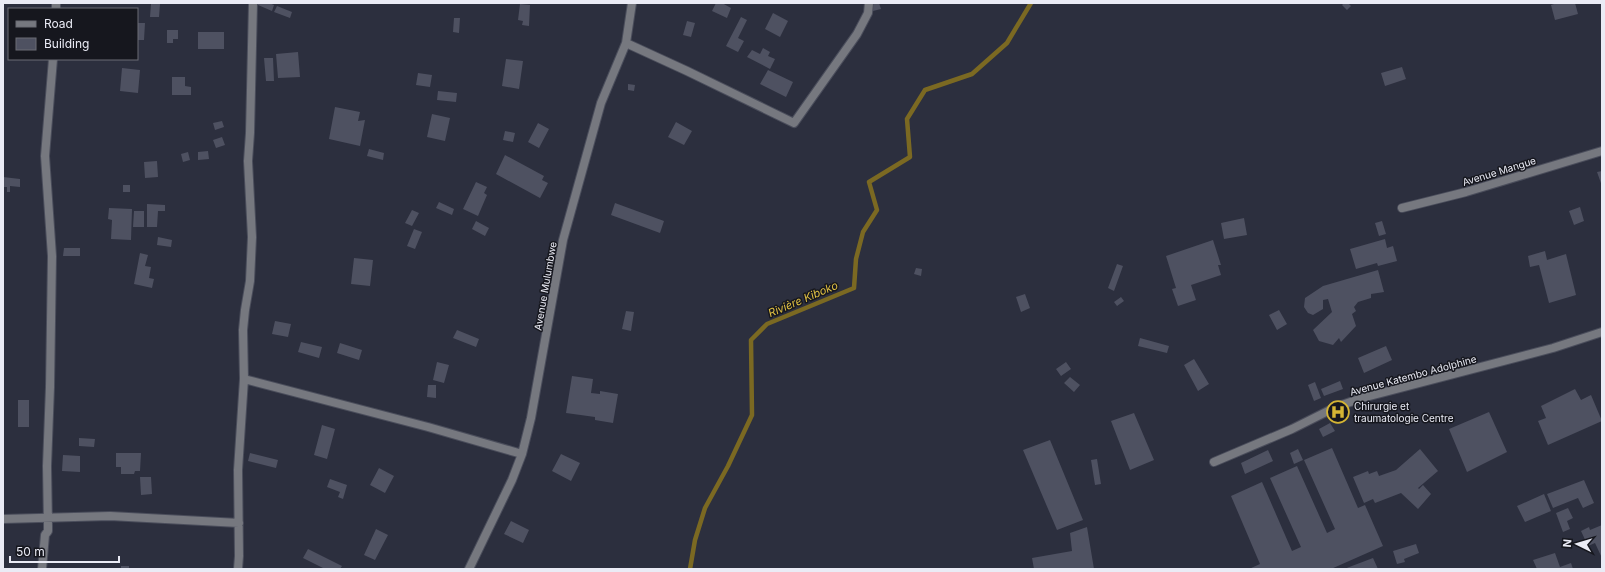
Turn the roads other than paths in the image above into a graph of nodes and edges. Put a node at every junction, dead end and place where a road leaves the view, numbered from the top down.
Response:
1 (253, 3) edge
2 (632, 3) edge
3 (869, 3) edge
4 (626, 43) junction
5 (52, 60) edge
6 (1602, 151) edge
7 (1402, 208) dead end
8 (1602, 332) edge
9 (244, 379) junction
10 (522, 454) junction
11 (1214, 462) dead end
12 (3, 519) edge
13 (48, 519) junction
14 (239, 523) junction
15 (42, 569) edge
16 (238, 569) edge
17 (469, 569) edge

1 - 9 street
2 - 4 street, Avenue Mulumbwe
3 - 4 street
4 - 10 street, Avenue Mulumbwe
5 - 13 street
6 - 7 street, Avenue Mangue
8 - 11 street, Avenue Katembo Adolphine
9 - 10 street
9 - 14 street
10 - 17 street, Avenue Mulumbwe
12 - 13 street
13 - 14 street
13 - 15 street
14 - 16 street

